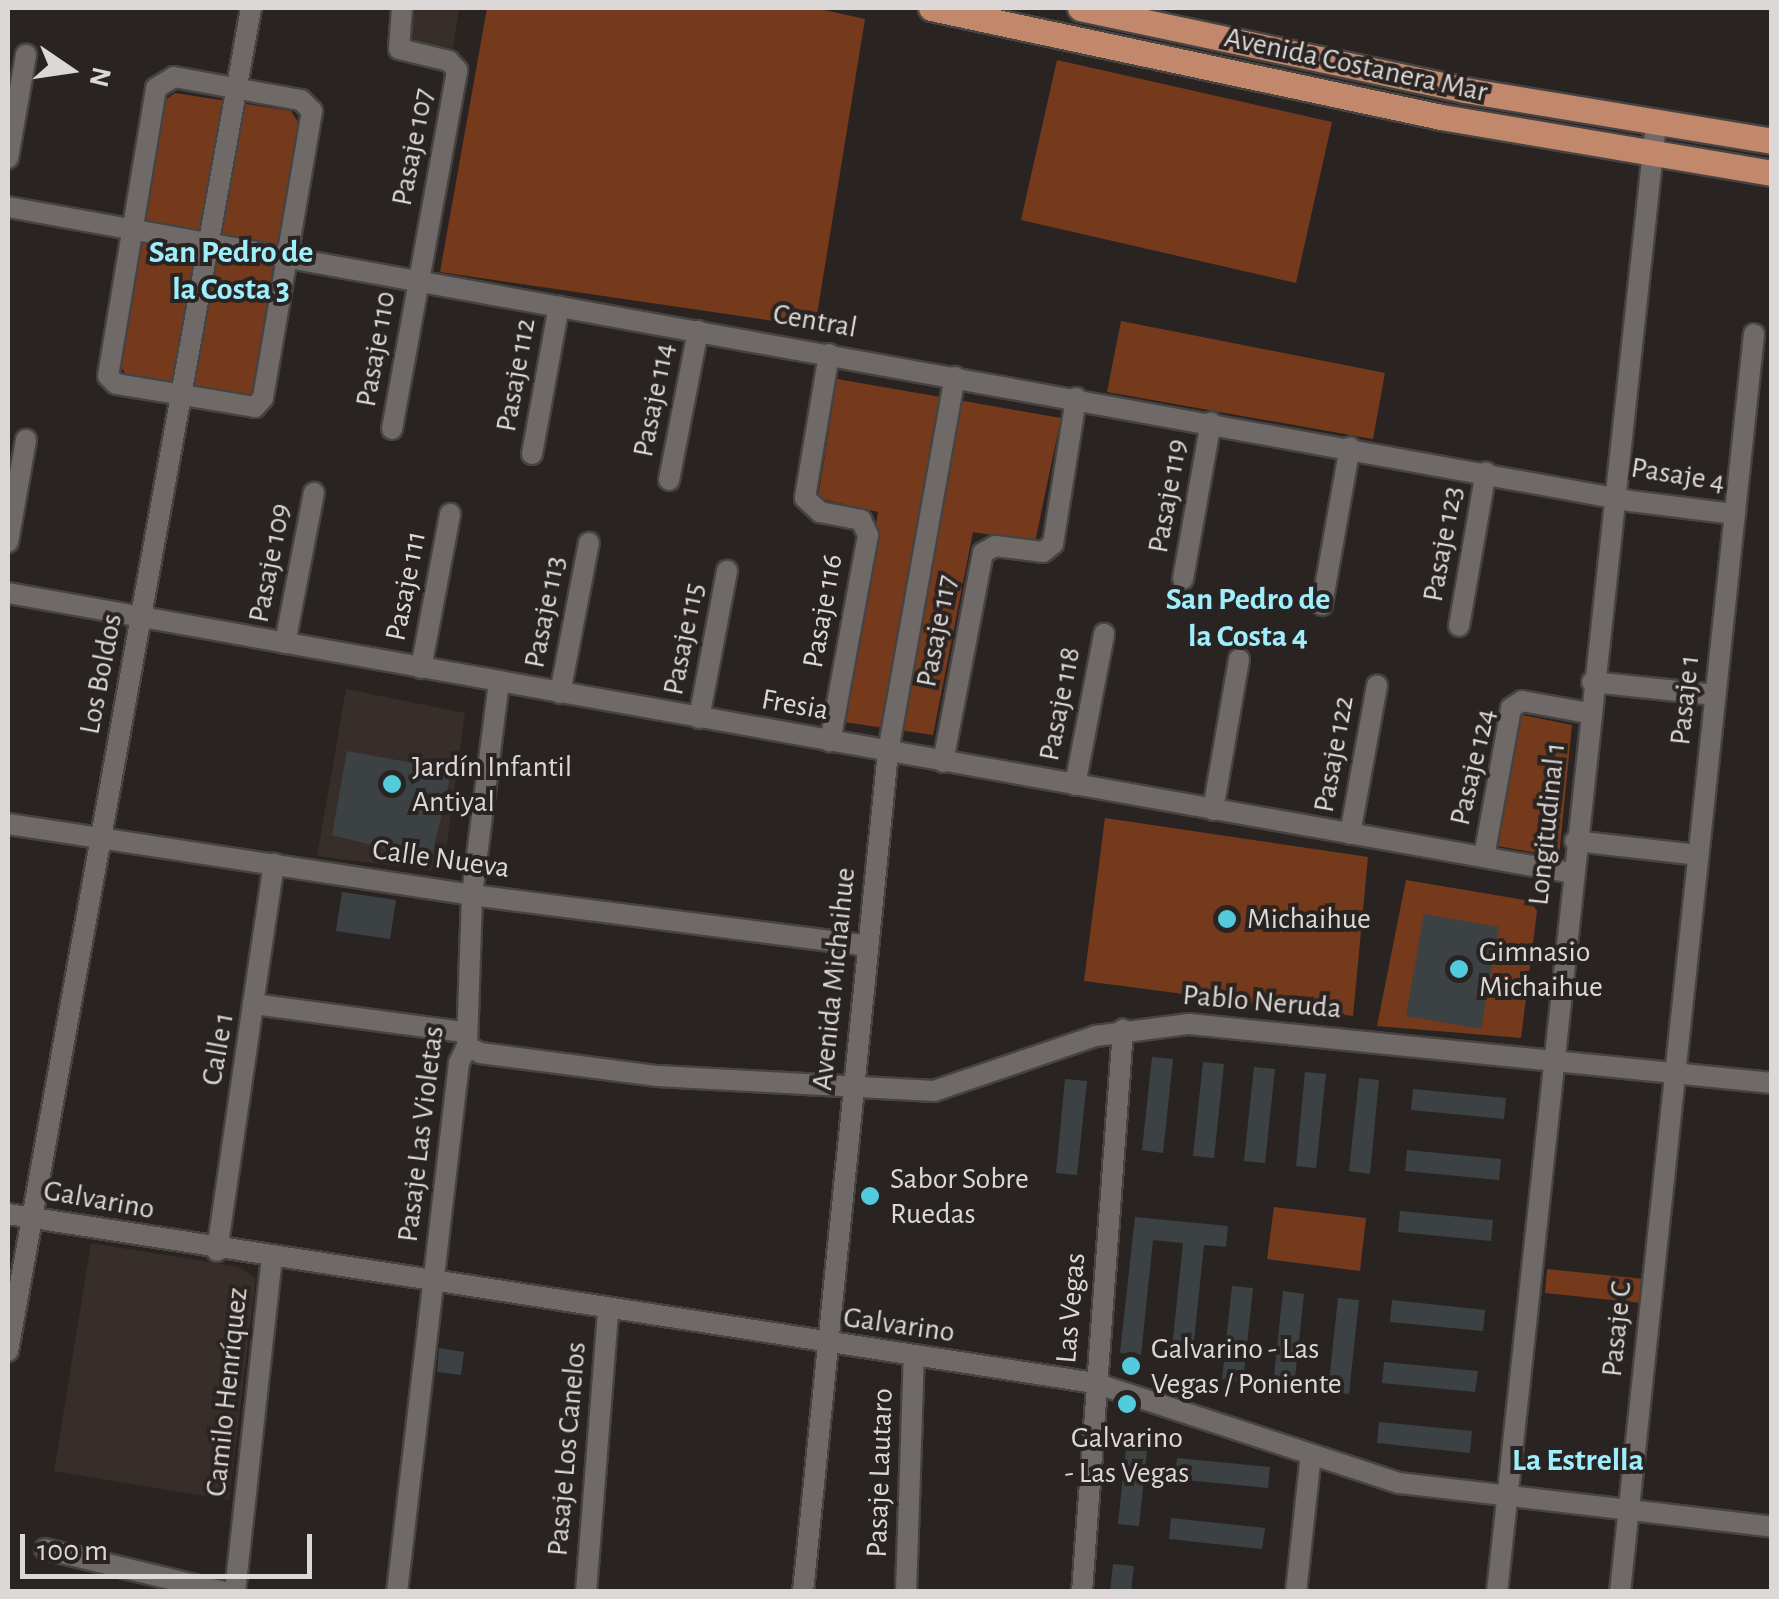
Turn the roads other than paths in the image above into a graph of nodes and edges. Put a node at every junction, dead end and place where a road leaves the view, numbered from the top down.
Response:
1 (252, 8) edge
2 (402, 8) edge
3 (931, 8) edge
4 (1080, 8) edge
5 (1011, 16) edge
6 (26, 55) dead end
7 (237, 89) junction
8 (1656, 123) junction
9 (1772, 141) edge
10 (1652, 154) junction
11 (8, 158) edge
12 (1772, 173) edge
13 (8, 207) edge
14 (132, 230) junction
15 (209, 243) junction
16 (288, 258) junction
17 (419, 281) junction
18 (559, 306) junction
19 (698, 331) junction
20 (1754, 334) dead end
21 (829, 354) junction
22 (955, 377) junction
23 (182, 395) junction
24 (1076, 398) junction
25 (1211, 422) junction
26 (392, 429) dead end
27 (26, 440) dead end
28 (1350, 447) junction
29 (532, 454) dead end
30 (1486, 472) junction
31 (669, 480) dead end
32 (314, 494) dead end
33 (1612, 494) junction
34 (450, 514) dead end
35 (1735, 514) junction
36 (8, 542) edge
37 (589, 543) dead end
38 (727, 571) dead end
39 (1183, 579) dead end
40 (8, 593) edge
41 (1322, 605) dead end
42 (142, 618) junction
43 (1460, 626) dead end
44 (1104, 634) dead end
45 (285, 643) junction
46 (1239, 658) dead end
47 (422, 668) junction
48 (499, 682) junction
49 (1592, 682) junction
50 (1377, 686) dead end
51 (560, 693) junction
52 (1715, 694) junction
53 (1589, 713) junction
54 (699, 718) junction
55 (830, 742) junction
56 (888, 752) junction
57 (943, 762) junction
58 (1075, 785) junction
59 (1213, 810) junction
60 (8, 824) edge
61 (1350, 834) junction
62 (100, 841) junction
63 (1575, 841) junction
64 (1698, 855) junction
65 (1484, 857) junction
66 (274, 864) junction
67 (1572, 873) junction
68 (472, 895) junction
69 (868, 946) junction
70 (253, 1004) junction
71 (1124, 1030) junction
72 (465, 1039) junction
73 (1552, 1061) junction
74 (1674, 1074) junction
75 (1772, 1083) edge
76 (853, 1090) junction
77 (8, 1214) edge
78 (31, 1220) junction
79 (217, 1250) junction
80 (272, 1259) junction
81 (434, 1284) junction
82 (608, 1311) junction
83 (826, 1345) junction
84 (8, 1351) edge
85 (914, 1358) junction
86 (1095, 1383) junction
87 (1312, 1455) junction
88 (1507, 1497) junction
89 (1628, 1510) junction
90 (1772, 1526) edge
91 (45, 1549) dead end
92 (224, 1592) edge
93 (235, 1592) edge
94 (398, 1592) edge
95 (586, 1592) edge
96 (803, 1592) edge
97 (906, 1592) edge
98 (1082, 1592) edge
99 (1296, 1592) edge
100 (1497, 1592) edge
101 (1620, 1592) edge

1 - 7 street, Los Boldos
2 - 17 street, Pasaje 107
3 - 5 main road, Avenida Costanera Mar
4 - 8 main road, Avenida Costanera Mar
5 - 10 main road, Avenida Costanera Mar
6 - 11 street
7 - 14 street
7 - 15 street, Los Boldos
7 - 16 street
8 - 9 main road, Avenida Costanera Mar
8 - 10 street, Longitudinal 1
10 - 12 main road, Avenida Costanera Mar
10 - 33 street, Longitudinal 1
13 - 14 street, Central
14 - 15 street, Central
14 - 23 street
15 - 16 street, Central
15 - 23 street, Los Boldos
16 - 17 street, Central
16 - 23 street
17 - 18 street, Central
17 - 26 street, Pasaje 110
18 - 19 street, Central
18 - 29 street, Pasaje 112
19 - 21 street, Central
19 - 31 street, Pasaje 114
20 - 35 street, Pasaje 1
21 - 22 street, Central
21 - 55 street, Pasaje 116
22 - 24 street, Central
22 - 56 street, Avenida Michaihue
23 - 42 street, Los Boldos
24 - 25 street, Central
24 - 57 street, Pasaje 117
25 - 28 street, Central
25 - 39 street, Pasaje 119
27 - 36 street
28 - 30 street, Central
28 - 41 street
30 - 33 street, Central
30 - 43 street, Pasaje 123
32 - 45 street, Pasaje 109
33 - 35 street, Pasaje 4
33 - 49 street, Longitudinal 1
34 - 47 street, Pasaje 111
35 - 52 street, Pasaje 1
37 - 51 street, Pasaje 113
38 - 54 street, Pasaje 115
40 - 42 street, Fresia
42 - 45 street, Fresia
42 - 62 street, Los Boldos
44 - 58 street, Pasaje 118
45 - 47 street, Fresia
46 - 59 street
47 - 48 street, Fresia
48 - 51 street, Fresia
48 - 68 street, Pasaje Las Violetas
49 - 52 street
49 - 53 street, Longitudinal 1
50 - 61 street, Pasaje 122
51 - 54 street, Fresia
52 - 64 street, Pasaje 1
53 - 63 street, Longitudinal 1
53 - 65 street, Pasaje 124
54 - 55 street, Fresia
55 - 56 street, Fresia
56 - 57 street, Fresia
56 - 69 street, Avenida Michaihue
57 - 58 street, Fresia
58 - 59 street, Fresia
59 - 61 street, Fresia
60 - 62 street, Calle Nueva
61 - 65 street, Fresia
62 - 66 street, Calle Nueva
62 - 78 street, Los Boldos
63 - 64 street
63 - 67 street, Longitudinal 1
64 - 74 street, Pasaje 1
65 - 67 street, Fresia
66 - 68 street, Calle Nueva
66 - 70 street
67 - 73 street, Longitudinal 1
68 - 69 street, Calle Nueva
68 - 72 street, Pasaje Las Violetas
69 - 76 street, Avenida Michaihue
70 - 72 street, Calle 1
70 - 79 street, Calle 1
71 - 73 street, Pablo Neruda
71 - 76 street, Pablo Neruda
71 - 86 street, Las Vegas
72 - 76 street, Calle 1
72 - 81 street, Pasaje Las Violetas
73 - 74 street, Pablo Neruda
73 - 88 street, Longitudinal 1
74 - 75 street, Pablo Neruda
74 - 89 street, Pasaje C
76 - 83 street, Avenida Michaihue
77 - 78 street, Galvarino
78 - 79 street, Galvarino
78 - 84 street, Los Boldos
79 - 80 street, Galvarino
80 - 81 street, Galvarino
80 - 93 street, Camilo Henríquez
81 - 82 street, Galvarino
81 - 94 street, Pasaje Las Violetas
82 - 83 street, Galvarino
82 - 95 street, Pasaje Los Canelos
83 - 85 street, Galvarino
83 - 96 street, Avenida Michaihue
85 - 86 street, Galvarino
85 - 97 street, Pasaje Lautaro
86 - 87 street, Galvarino
86 - 98 street, Las Vegas
87 - 88 street, Galvarino
87 - 99 street
88 - 89 street, Galvarino
88 - 100 street, Longitudinal 1
89 - 90 street, Galvarino
89 - 101 street, Pasaje C
91 - 92 street

